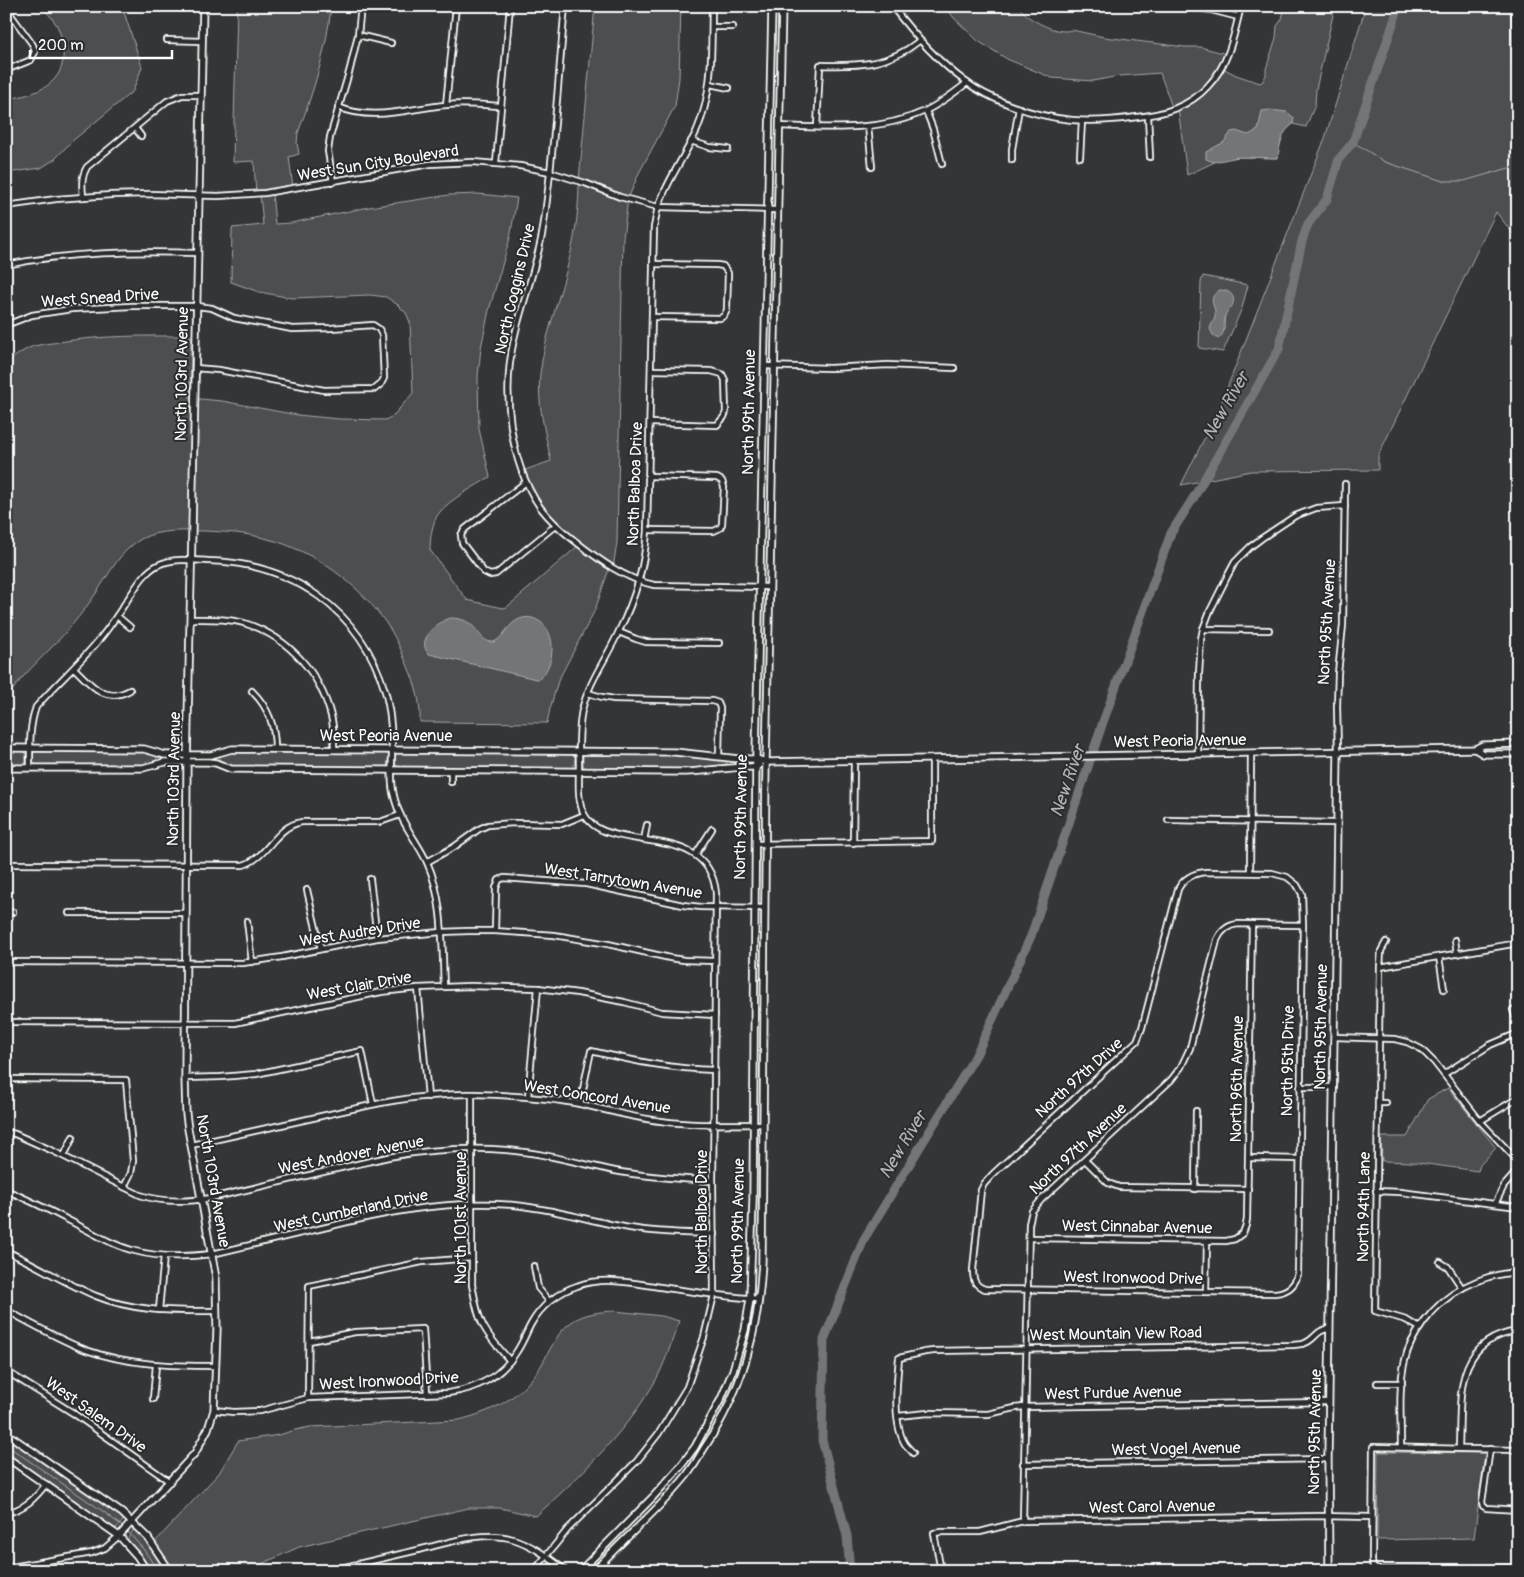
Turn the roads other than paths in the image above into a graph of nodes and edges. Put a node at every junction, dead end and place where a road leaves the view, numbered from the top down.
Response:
1 (203, 6) edge
2 (361, 6) edge
3 (456, 6) edge
4 (510, 6) edge
5 (565, 6) edge
6 (712, 6) edge
7 (772, 6) edge
8 (782, 6) edge
9 (892, 6) edge
10 (1183, 6) edge
11 (1240, 6) edge
12 (1516, 6) edge
13 (6, 8) edge
14 (1238, 16) junction
15 (712, 27) junction
16 (733, 27) dead end
17 (358, 35) junction
18 (167, 40) dead end
19 (202, 41) junction
20 (919, 41) junction
21 (391, 42) dead end
22 (1518, 68) edge
23 (6, 70) edge
24 (967, 83) junction
25 (710, 84) junction
26 (729, 88) dead end
27 (201, 95) junction
28 (446, 105) junction
29 (500, 106) junction
30 (338, 107) junction
31 (1019, 108) junction
32 (926, 111) junction
33 (1148, 116) junction
34 (1082, 121) junction
35 (780, 126) junction
36 (868, 126) junction
37 (817, 127) junction
38 (134, 128) junction
39 (141, 136) dead end
40 (691, 141) junction
41 (728, 149) dead end
42 (1150, 156) dead end
43 (1080, 157) dead end
44 (1012, 160) dead end
45 (496, 163) junction
46 (942, 164) dead end
47 (872, 167) dead end
48 (768, 168) junction
49 (778, 168) junction
50 (550, 172) junction
51 (333, 182) junction
52 (199, 195) junction
53 (83, 197) junction
54 (6, 206) edge
55 (658, 207) junction
56 (767, 210) junction
57 (777, 210) junction
58 (198, 253) junction
59 (653, 264) junction
60 (6, 265) edge
61 (765, 305) junction
62 (775, 305) junction
63 (197, 306) junction
64 (652, 317) junction
65 (6, 325) edge
66 (764, 366) junction
67 (774, 367) junction
68 (195, 368) junction
69 (954, 368) dead end
70 (650, 370) junction
71 (650, 423) junction
72 (649, 476) junction
73 (526, 482) junction
74 (1345, 484) dead end
75 (1345, 506) junction
76 (556, 525) junction
77 (647, 530) junction
78 (191, 560) junction
79 (639, 581) junction
80 (760, 587) junction
81 (769, 587) junction
82 (117, 616) junction
83 (190, 619) junction
84 (130, 627) dead end
85 (1203, 629) junction
86 (1269, 630) dead end
87 (619, 632) junction
88 (719, 643) dead end
89 (758, 658) junction
90 (768, 658) junction
91 (74, 668) junction
92 (130, 690) dead end
93 (252, 691) dead end
94 (588, 693) junction
95 (1518, 744) edge
96 (6, 748) edge
97 (30, 748) junction
98 (275, 749) junction
99 (334, 750) junction
100 (392, 750) junction
101 (1475, 750) junction
102 (579, 751) junction
103 (1338, 752) junction
104 (1198, 754) junction
105 (1251, 754) junction
106 (1518, 754) edge
107 (719, 756) junction
108 (187, 759) junction
109 (756, 759) junction
110 (932, 759) junction
111 (854, 761) junction
112 (766, 762) junction
113 (756, 766) junction
114 (6, 768) edge
115 (30, 768) junction
116 (392, 770) junction
117 (451, 770) junction
118 (579, 771) junction
119 (451, 782) dead end
120 (400, 815) junction
121 (584, 816) junction
122 (1168, 820) dead end
123 (1250, 821) junction
124 (1336, 822) junction
125 (647, 825) dead end
126 (712, 829) dead end
127 (644, 840) junction
128 (854, 843) junction
129 (755, 844) junction
130 (765, 844) junction
131 (696, 854) junction
132 (427, 862) junction
133 (6, 864) edge
134 (186, 865) junction
135 (1250, 872) junction
136 (370, 879) dead end
137 (307, 890) dead end
138 (716, 907) junction
139 (754, 908) junction
140 (765, 908) junction
141 (6, 912) edge
142 (13, 912) dead end
143 (69, 913) dead end
144 (186, 913) junction
145 (247, 921) dead end
146 (1252, 924) junction
147 (1303, 925) junction
148 (495, 931) junction
149 (441, 932) junction
150 (377, 938) junction
151 (1455, 940) dead end
152 (1386, 942) dead end
153 (1518, 943) edge
154 (321, 949) junction
155 (1457, 954) junction
156 (1439, 958) junction
157 (716, 961) junction
158 (6, 962) edge
159 (252, 962) junction
160 (186, 963) junction
161 (1380, 967) junction
162 (444, 986) junction
163 (418, 988) junction
164 (538, 988) junction
165 (1444, 989) dead end
166 (1513, 1010) dead end
167 (715, 1015) junction
168 (6, 1022) edge
169 (185, 1023) junction
170 (1518, 1024) edge
171 (754, 1032) junction
172 (764, 1032) junction
173 (1518, 1033) edge
174 (1335, 1037) junction
175 (1379, 1038) junction
176 (715, 1070) junction
177 (1444, 1074) junction
178 (185, 1078) junction
179 (6, 1079) edge
180 (1300, 1087) junction
181 (1334, 1087) junction
182 (472, 1094) junction
183 (428, 1097) junction
184 (528, 1097) junction
185 (1518, 1098) edge
186 (1378, 1103) junction
187 (1386, 1103) dead end
188 (373, 1104) junction
189 (580, 1104) junction
190 (1196, 1112) dead end
191 (1480, 1121) junction
192 (714, 1124) junction
193 (753, 1124) junction
194 (763, 1124) junction
195 (6, 1132) edge
196 (73, 1138) dead end
197 (191, 1145) junction
198 (473, 1149) junction
199 (64, 1156) junction
200 (1249, 1158) junction
201 (1300, 1159) junction
202 (1085, 1160) junction
203 (1518, 1161) edge
204 (1518, 1170) edge
205 (713, 1180) junction
206 (124, 1186) junction
207 (1195, 1189) junction
208 (1248, 1189) junction
209 (6, 1190) edge
210 (1376, 1191) junction
211 (202, 1199) junction
212 (473, 1203) junction
213 (1495, 1204) junction
214 (1518, 1207) edge
215 (1243, 1233) joint
216 (714, 1234) junction
217 (1029, 1238) junction
218 (1207, 1241) junction
219 (6, 1251) edge
220 (212, 1254) junction
221 (164, 1256) junction
222 (472, 1258) junction
223 (1440, 1262) dead end
224 (534, 1266) dead end
225 (1518, 1272) edge
226 (976, 1284) joint
227 (1291, 1287) joint
228 (1462, 1288) junction
229 (1027, 1289) junction
230 (1206, 1292) junction
231 (714, 1295) junction
232 (750, 1298) junction
233 (759, 1299) junction
234 (549, 1301) junction
235 (6, 1310) edge
236 (159, 1310) junction
237 (217, 1311) junction
238 (1420, 1328) junction
239 (1330, 1329) junction
240 (1518, 1332) edge
241 (309, 1341) junction
242 (1026, 1350) junction
243 (100, 1354) junction
244 (98, 1361) dead end
245 (510, 1361) junction
246 (156, 1365) junction
247 (216, 1366) junction
248 (6, 1372) edge
249 (1377, 1383) dead end
250 (1402, 1383) junction
251 (427, 1393) junction
252 (308, 1398) junction
253 (153, 1399) dead end
254 (1329, 1402) junction
255 (1024, 1407) junction
256 (214, 1410) junction
257 (898, 1416) junction
258 (6, 1434) edge
259 (1401, 1447) junction
260 (1459, 1448) junction
261 (1490, 1449) junction
262 (1518, 1450) edge
263 (913, 1453) dead end
264 (6, 1457) edge
265 (1328, 1459) junction
266 (1024, 1464) junction
267 (170, 1482) junction
268 (667, 1482) junction
269 (46, 1484) junction
270 (675, 1490) junction
271 (1518, 1510) edge
272 (6, 1513) edge
273 (1328, 1516) junction
274 (1372, 1517) junction
275 (132, 1522) junction
276 (1023, 1522) junction
277 (119, 1536) junction
278 (545, 1555) junction
279 (6, 1568) edge
280 (1518, 1568) edge
281 (147, 1571) edge
282 (170, 1571) edge
283 (328, 1571) edge
284 (534, 1571) edge
285 (566, 1571) edge
286 (580, 1571) edge
287 (594, 1571) edge
288 (941, 1571) edge
289 (1329, 1571) edge

1 - 19 street, North 103rd Avenue
2 - 17 street
3 - 28 street
4 - 29 street
5 - 50 street, North Coggins Drive
6 - 15 street, North Balboa Drive
7 - 48 street, North 99th Avenue
8 - 35 street, North 99th Avenue
9 - 20 street
10 - 14 street
11 - 14 street
12 - 22 highway
13 - 23 street
14 - 33 street
15 - 16 street
15 - 25 street, North Balboa Drive
17 - 21 street
17 - 30 street
18 - 19 street
19 - 27 street, North 103rd Avenue
20 - 24 street
20 - 37 street
24 - 31 street
24 - 32 street
25 - 26 street
25 - 40 street, North Balboa Drive
27 - 38 street
27 - 52 street, North 103rd Avenue
28 - 29 street
28 - 30 street
29 - 45 street
30 - 51 street
31 - 34 street
31 - 44 street
32 - 36 street
32 - 46 street
33 - 34 street
33 - 42 street
34 - 43 street
35 - 37 street
35 - 49 street, North 99th Avenue
36 - 37 street
36 - 47 street
38 - 39 street
38 - 53 street
40 - 41 street
40 - 55 street, North Balboa Drive
45 - 50 street, West Sun City Boulevard
45 - 51 street, West Sun City Boulevard
48 - 49 street
48 - 56 street, North 99th Avenue
49 - 57 street, North 99th Avenue
50 - 55 street, West Sun City Boulevard
50 - 73 street, North Coggins Drive
51 - 52 street, West Sun City Boulevard
52 - 53 street, West Sun City Boulevard
52 - 58 street, North 103rd Avenue
53 - 54 street, West Sun City Boulevard
55 - 56 street, West Sun City Boulevard
55 - 59 street, North Balboa Drive
56 - 57 street, West Sun City Boulevard
56 - 61 street, North 99th Avenue
57 - 62 street, North 99th Avenue
58 - 60 street
58 - 63 street, North 103rd Avenue
59 - 64 street, North Balboa Drive
59 - 64 street
61 - 62 street
61 - 66 street, North 99th Avenue
62 - 67 street, North 99th Avenue
63 - 65 street, West Snead Drive
63 - 68 street, North 103rd Avenue
63 - 68 street, West Snead Drive
64 - 70 street, North Balboa Drive
66 - 67 street
66 - 80 street, North 99th Avenue
67 - 69 street
67 - 81 street, North 99th Avenue
68 - 78 street, North 103rd Avenue
70 - 71 street, North Balboa Drive
70 - 71 street
71 - 72 street, North Balboa Drive
72 - 77 street, North Balboa Drive
72 - 77 street
73 - 76 street, North Coggins Drive
73 - 76 street
74 - 75 street, North 95th Avenue
75 - 85 street
75 - 103 street, North 95th Avenue
76 - 79 street, North Coggins Drive
77 - 79 street, North Balboa Drive
78 - 82 street
78 - 83 street, North 103rd Avenue
78 - 100 street
79 - 80 street, North Coggins Drive
79 - 87 street, North Balboa Drive
80 - 81 street, North Coggins Drive
80 - 89 street, North 99th Avenue
81 - 90 street, North 99th Avenue
82 - 84 street
82 - 91 street
83 - 99 street
83 - 108 street, North 103rd Avenue
85 - 86 street
85 - 104 street
87 - 88 street
87 - 94 street, North Balboa Drive
89 - 90 street
89 - 109 street, North 99th Avenue
90 - 112 street, North 99th Avenue
91 - 92 street
91 - 97 street
93 - 98 street
94 - 102 street, North Balboa Drive
94 - 107 street
95 - 101 street, West Peoria Avenue
96 - 97 street, West Peoria Avenue
97 - 108 street, West Peoria Avenue
97 - 115 street
98 - 99 street, West Peoria Avenue
98 - 108 street, West Peoria Avenue
99 - 100 street, West Peoria Avenue
100 - 102 street, West Peoria Avenue
100 - 116 street
101 - 103 street, West Peoria Avenue
101 - 106 street, West Peoria Avenue
102 - 107 street, West Peoria Avenue
102 - 118 street, North Balboa Drive
103 - 105 street, West Peoria Avenue
103 - 124 street, North 95th Avenue
104 - 105 street, West Peoria Avenue
104 - 110 street, West Peoria Avenue
105 - 123 street
107 - 109 street, West Peoria Avenue
108 - 115 street, West Peoria Avenue
108 - 116 street, West Peoria Avenue
108 - 134 street, North 103rd Avenue
109 - 112 street, West Peoria Avenue
109 - 113 street, North 99th Avenue
110 - 111 street, West Peoria Avenue
110 - 128 street
111 - 112 street, West Peoria Avenue
111 - 128 street
112 - 113 street, West Peoria Avenue
112 - 130 street, North 99th Avenue
113 - 118 street, West Peoria Avenue
113 - 129 street, North 99th Avenue
114 - 115 street, West Peoria Avenue
116 - 117 street, West Peoria Avenue
116 - 120 street
117 - 118 street, West Peoria Avenue
117 - 119 street
118 - 121 street, North Balboa Drive
120 - 132 street
120 - 134 street
121 - 127 street
121 - 132 street
122 - 123 street
123 - 124 street
123 - 135 street
124 - 174 street, North 95th Avenue
125 - 127 street
126 - 131 street
127 - 131 street
128 - 130 street
129 - 130 street
129 - 139 street, North 99th Avenue
130 - 140 street, North 99th Avenue
131 - 138 street, North Balboa Drive
132 - 149 street
133 - 134 street
134 - 144 street, North 103rd Avenue
135 - 147 street, North 95th Drive
135 - 226 street, North 97th Drive
136 - 150 street
137 - 154 street
138 - 139 street, West Tarrytown Avenue
138 - 148 street, West Tarrytown Avenue
138 - 157 street, North Balboa Drive
139 - 140 street, West Tarrytown Avenue
139 - 171 street, North 99th Avenue
140 - 172 street, North 99th Avenue
141 - 142 street
143 - 144 street
144 - 160 street, North 103rd Avenue
145 - 159 street
146 - 147 street, North 97th Avenue
146 - 200 street, North 96th Avenue
146 - 202 street, North 97th Avenue
147 - 180 street, North 95th Drive
148 - 149 street, West Audrey Drive
148 - 157 street, West Audrey Drive
149 - 150 street, West Audrey Drive
149 - 162 street
150 - 154 street, West Audrey Drive
151 - 155 street
152 - 161 street, North 94th Lane
153 - 155 street
154 - 159 street, West Audrey Drive
155 - 156 street
156 - 161 street
156 - 165 street
157 - 167 street, North Balboa Drive
158 - 160 street, West Audrey Drive
159 - 160 street, West Audrey Drive
160 - 169 street, North 103rd Avenue
161 - 175 street, North 94th Lane
162 - 163 street, West Clair Drive
162 - 164 street, West Clair Drive
163 - 169 street, West Clair Drive
163 - 183 street
164 - 167 street, West Clair Drive
164 - 184 street
166 - 170 street
167 - 176 street, North Balboa Drive
168 - 169 street, West Clair Drive
169 - 178 street, North 103rd Avenue
171 - 172 street
171 - 193 street, North 99th Avenue
172 - 194 street, North 99th Avenue
173 - 177 street
174 - 175 street
174 - 181 street, North 95th Avenue
175 - 177 street
175 - 186 street, North 94th Lane
176 - 189 street
176 - 192 street, North Balboa Drive
177 - 191 street
178 - 188 street
178 - 197 street, North 103rd Avenue
179 - 206 street
180 - 181 street
180 - 201 street, North 95th Drive
181 - 239 street, North 95th Avenue
182 - 183 street, West Concord Avenue
182 - 184 street, West Concord Avenue
182 - 198 street, North 101st Avenue
183 - 188 street, West Concord Avenue
184 - 189 street, West Concord Avenue
185 - 191 street
186 - 187 street
186 - 210 street, North 94th Lane
188 - 197 street, West Concord Avenue
189 - 192 street, West Concord Avenue
190 - 207 street
191 - 203 street
192 - 193 street, West Concord Avenue
192 - 205 street, North Balboa Drive
193 - 194 street, West Concord Avenue
193 - 232 street, North 99th Avenue
194 - 233 street, North 99th Avenue
195 - 199 street, West Andover Avenue
196 - 199 street
197 - 211 street, North 103rd Avenue
198 - 205 street, West Andover Avenue
198 - 211 street, West Andover Avenue
198 - 212 street, North 101st Avenue
199 - 206 street, West Andover Avenue
200 - 201 street
200 - 208 street, North 96th Avenue
201 - 227 street, North 95th Drive
202 - 207 street
202 - 217 street, North 97th Avenue
204 - 213 street
205 - 216 street, North Balboa Drive
206 - 211 street, West Andover Avenue
207 - 208 street
208 - 215 street, North 96th Avenue
209 - 221 street, West Cumberland Drive
210 - 213 street
210 - 238 street, North 94th Lane
211 - 220 street, North 103rd Avenue
212 - 216 street, West Cumberland Drive
212 - 220 street, West Cumberland Drive
212 - 222 street, North 101st Avenue
213 - 214 street
215 - 218 street, West Cinnabar Avenue
216 - 231 street, North Balboa Drive
217 - 218 street, West Cinnabar Avenue
217 - 229 street, North 97th Avenue
218 - 230 street
219 - 236 street
220 - 221 street, West Cumberland Drive
220 - 237 street, North 103rd Avenue
221 - 236 street
222 - 241 street
222 - 245 street, North 101st Avenue
223 - 228 street
224 - 234 street
225 - 228 street
226 - 229 street, West Ironwood Drive
227 - 230 street, West Ironwood Drive
228 - 238 street
229 - 230 street, West Ironwood Drive
229 - 242 street, North 97th Avenue
231 - 232 street, West Ironwood Drive
231 - 234 street, West Ironwood Drive
231 - 278 street, North Balboa Drive
232 - 233 street, West Ironwood Drive
232 - 268 street, North 99th Avenue
233 - 270 street, North 99th Avenue
234 - 245 street, West Ironwood Drive
235 - 243 street
236 - 237 street
237 - 247 street, North 103rd Avenue
238 - 250 street
239 - 242 street, West Mountain View Road
239 - 254 street, North 95th Avenue
240 - 260 street
241 - 251 street
241 - 252 street
242 - 255 street, North 97th Avenue
242 - 257 street, West Mountain View Road
243 - 244 street
243 - 246 street
245 - 251 street, West Ironwood Drive
246 - 247 street
246 - 253 street
247 - 256 street, North 103rd Avenue
248 - 267 street, West Salem Drive
249 - 250 street
250 - 259 street
251 - 252 street, West Ironwood Drive
252 - 256 street, West Ironwood Drive
254 - 255 street, West Purdue Avenue
254 - 265 street, North 95th Avenue
255 - 257 street, West Purdue Avenue
255 - 266 street, North 97th Avenue
256 - 267 street, North 103rd Avenue
257 - 263 street
258 - 275 street
259 - 260 street
259 - 274 street
260 - 261 street
261 - 262 street
261 - 271 street
264 - 269 street
265 - 266 street, West Vogel Avenue
265 - 273 street, North 95th Avenue
266 - 276 street, North 97th Avenue
267 - 275 street, North 103rd Avenue
268 - 270 street
268 - 286 street, North 99th Avenue
269 - 272 street
269 - 277 street
270 - 287 street, North 99th Avenue
273 - 274 street, West Carol Avenue
273 - 276 street, West Carol Avenue
273 - 289 street, North 95th Avenue
274 - 280 street
275 - 277 street, North 103rd Avenue
275 - 282 street
276 - 288 street, West Carol Avenue
277 - 279 street
277 - 281 street
278 - 283 street
278 - 284 street, North Balboa Drive
278 - 285 street

